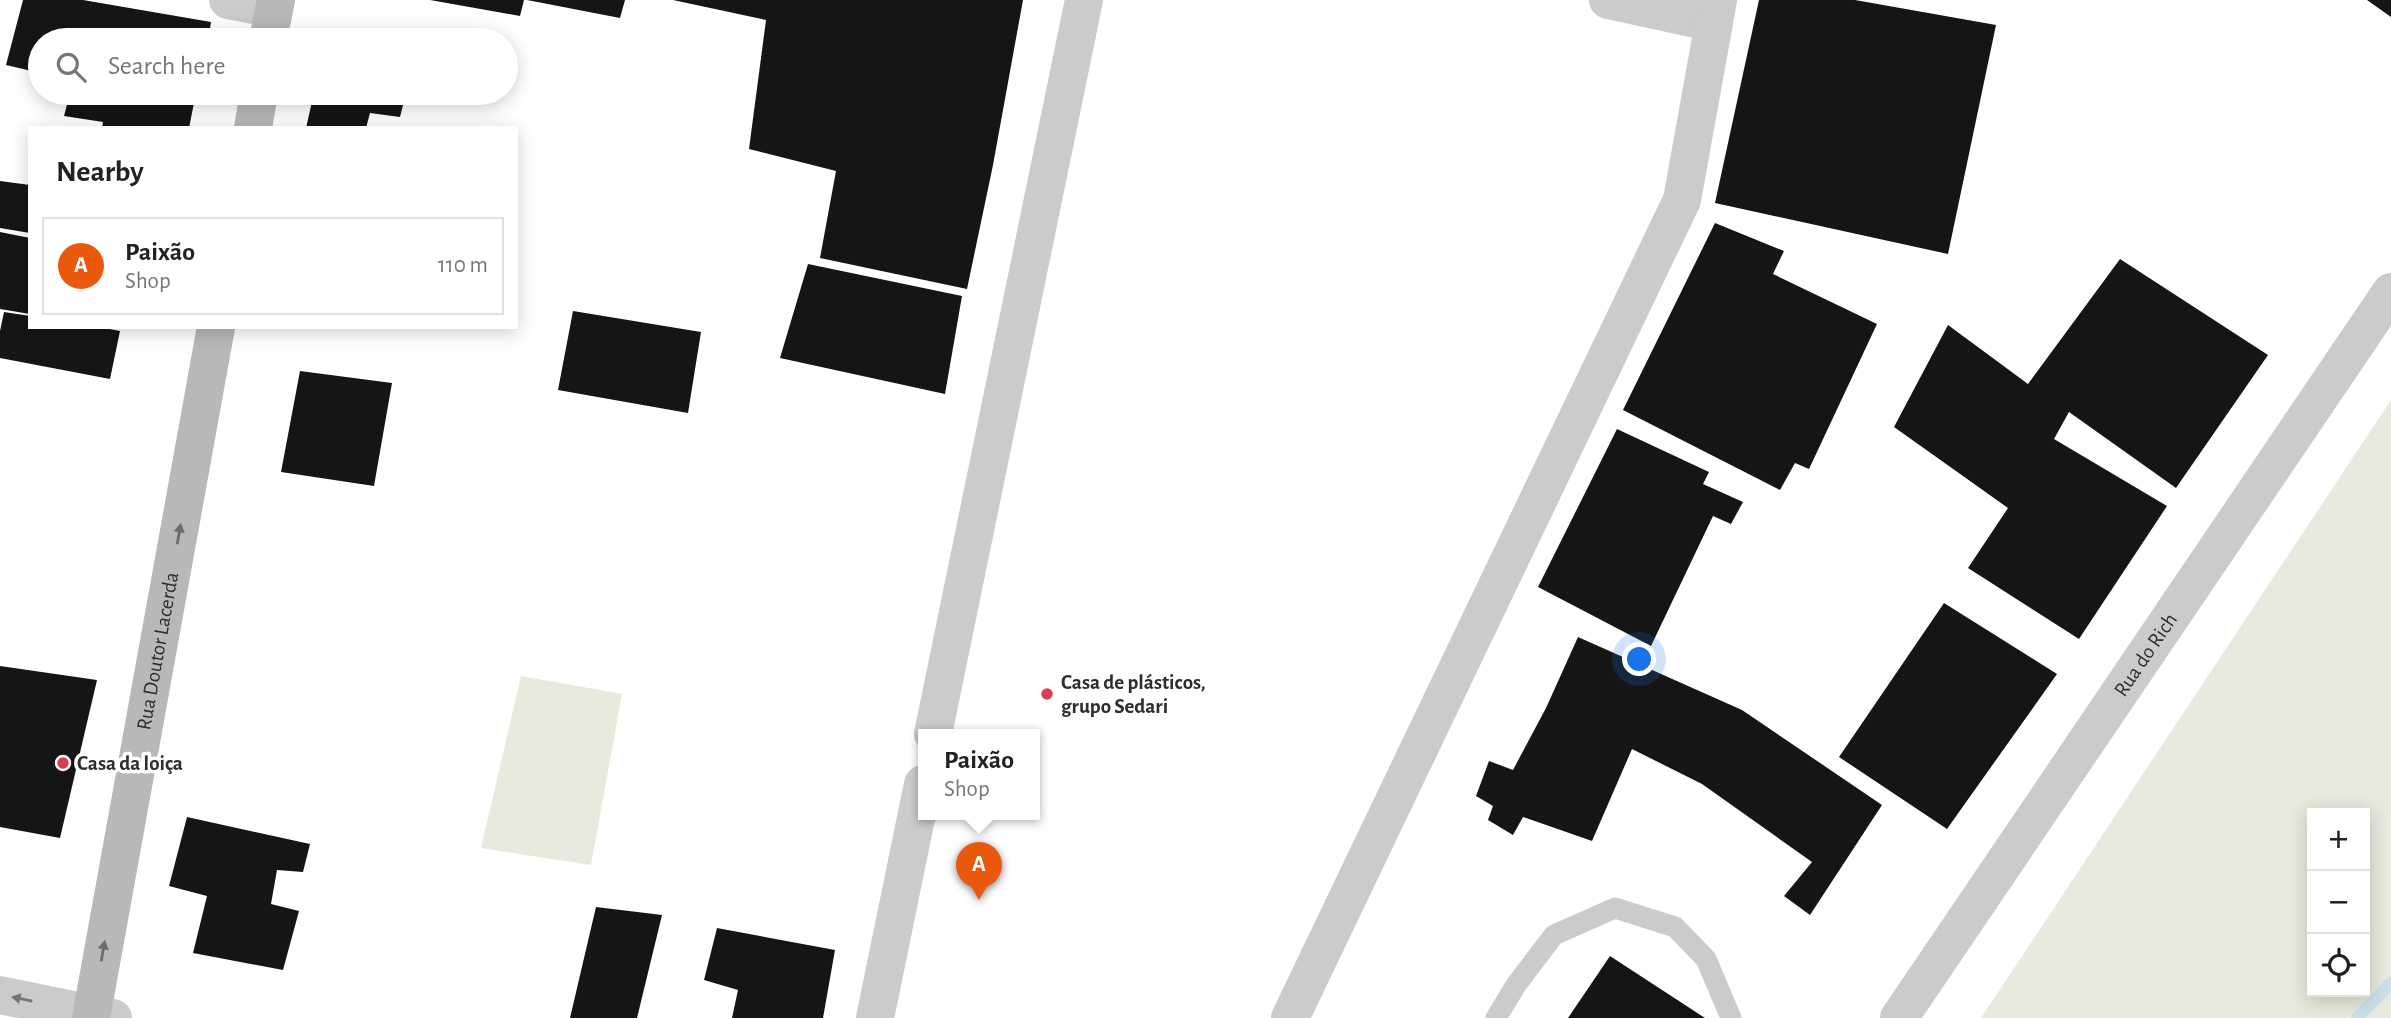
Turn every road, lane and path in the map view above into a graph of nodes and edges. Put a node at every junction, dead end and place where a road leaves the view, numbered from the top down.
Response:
1 (228, 0) edge
2 (1084, 0) edge
3 (1608, 0) edge
4 (1716, 11) edge
5 (273, 17) edge
6 (257, 105) edge
7 (253, 126) edge
8 (2391, 292) edge
9 (216, 329) edge
10 (934, 729) edge
11 (918, 808) edge
12 (0, 995) edge
13 (98, 1017) edge
14 (875, 1018) edge
15 (1290, 1018) edge
16 (1496, 1018) edge
17 (1731, 1018) edge
18 (1899, 1018) edge

1 - 5 street
2 - 10 street
3 - 4 street
4 - 15 street
6 - 7 main road
8 - 18 street, Rua do Rich
13 -> 9 main road, Rua Doutor Lacerda
11 - 14 street
13 -> 12 street
16 - 17 lane

